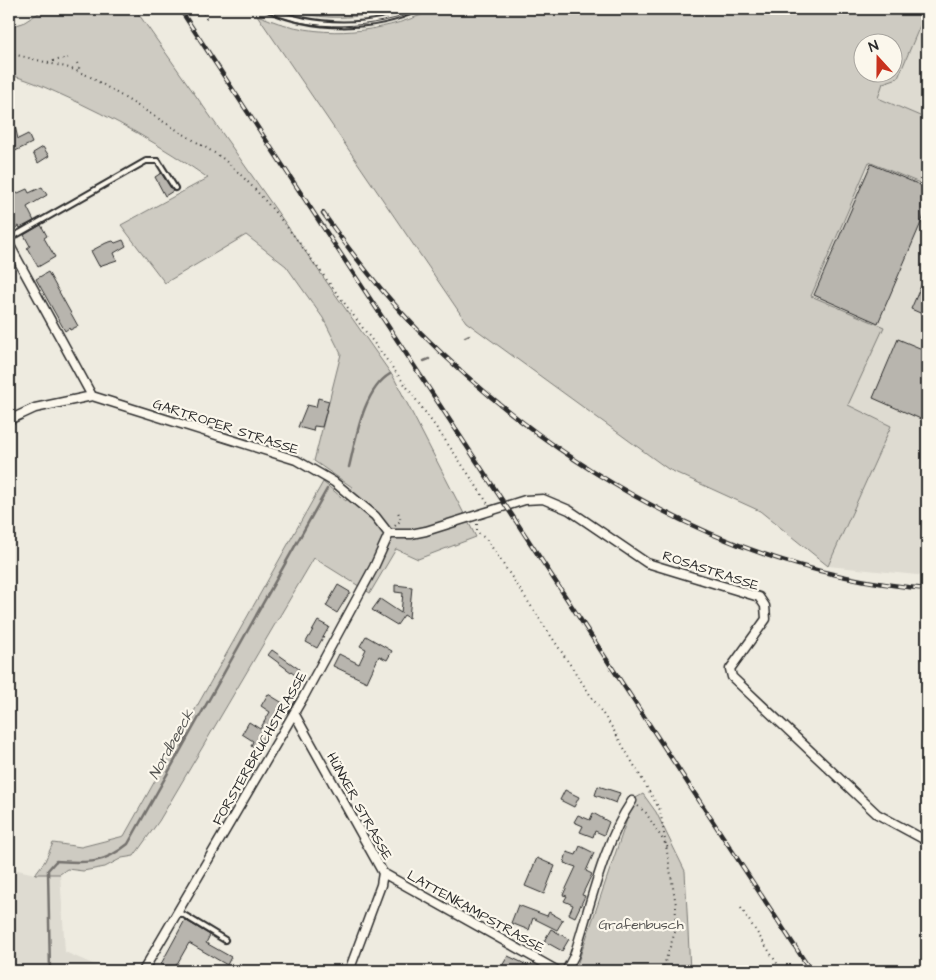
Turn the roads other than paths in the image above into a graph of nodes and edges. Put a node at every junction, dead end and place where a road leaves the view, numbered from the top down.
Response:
1 (268, 9) edge
2 (417, 9) edge
3 (175, 188) dead end
4 (9, 240) edge
5 (9, 244) edge
6 (92, 396) junction
7 (9, 420) edge
8 (388, 534) junction
9 (294, 712) junction
10 (632, 802) road end
11 (927, 841) edge
12 (383, 873) junction
13 (179, 912) junction
14 (225, 940) dead end
15 (142, 971) edge
16 (349, 971) edge
17 (558, 971) edge
18 (566, 971) edge

1 - 2 lane
3 - 4 lane
5 - 6 street
6 - 7 street
6 - 8 street, GARTROPER STRASSE
8 - 9 street, FORSTERBRUCHSTRASSE
8 - 11 street, ROSASTRASSE
9 - 12 street, HÜNXER STRASSE
9 - 13 street, FORSTERBRUCHSTRASSE
10 - 18 street
12 - 16 street, HÜNXER STRASSE
12 - 17 street, LATTENKAMPSTRASSE
13 - 14 lane
13 - 15 street, FORSTERBRUCHSTRASSE

